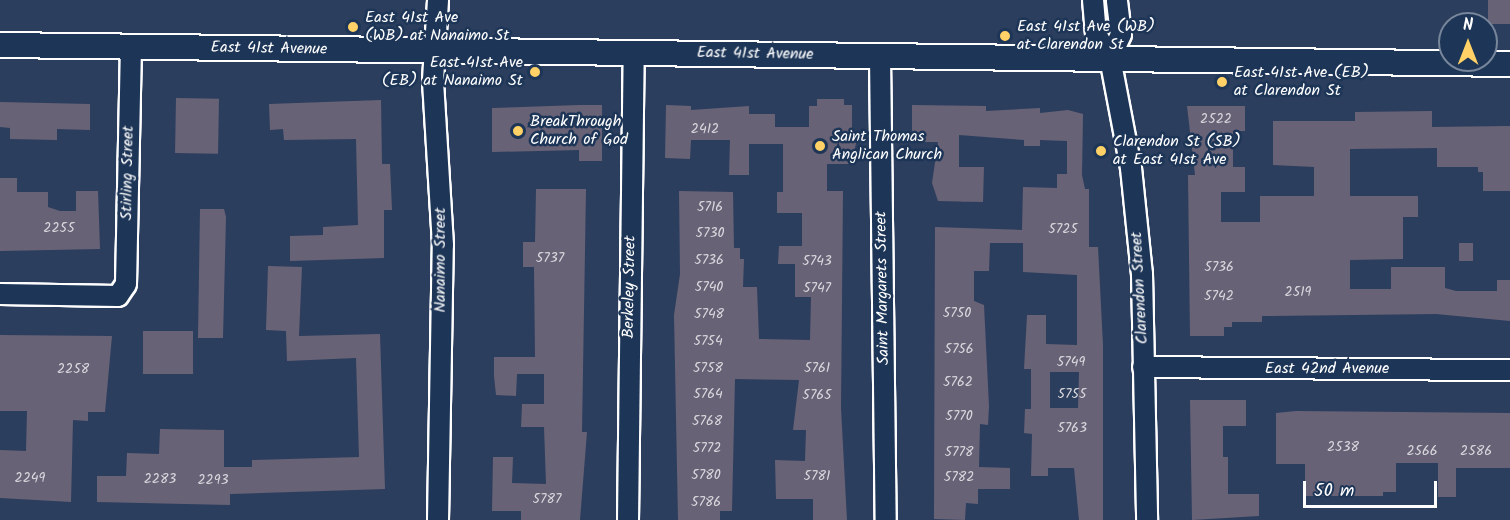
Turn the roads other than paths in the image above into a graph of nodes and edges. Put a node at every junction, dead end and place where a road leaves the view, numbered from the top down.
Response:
1 (438, 0) edge
2 (1093, 0) edge
3 (1117, 0) edge
4 (0, 45) edge
5 (131, 47) junction
6 (435, 50) junction
7 (634, 53) junction
8 (880, 56) junction
9 (1110, 58) junction
10 (1510, 64) edge
11 (0, 294) edge
12 (1143, 367) junction
13 (1510, 370) edge
14 (438, 520) edge
15 (628, 520) edge
16 (886, 520) edge
17 (1147, 520) edge

1 - 6 street, Nanaimo Street
2 - 9 street, Clarendon Street
3 - 9 street
4 - 5 main road, East 41st Avenue
5 - 6 main road, East 41st Avenue
5 - 11 street, Stirling Street
6 - 7 main road, East 41st Avenue
6 - 14 street, Nanaimo Street
7 - 8 main road, East 41st Avenue
7 - 15 street, Berkeley Street
8 - 9 main road, East 41st Avenue
8 - 16 street, Saint Margarets Street
9 - 10 main road, East 41st Avenue
9 - 12 street, Clarendon Street
12 - 13 street, East 42nd Avenue
12 - 17 street, Clarendon Street

